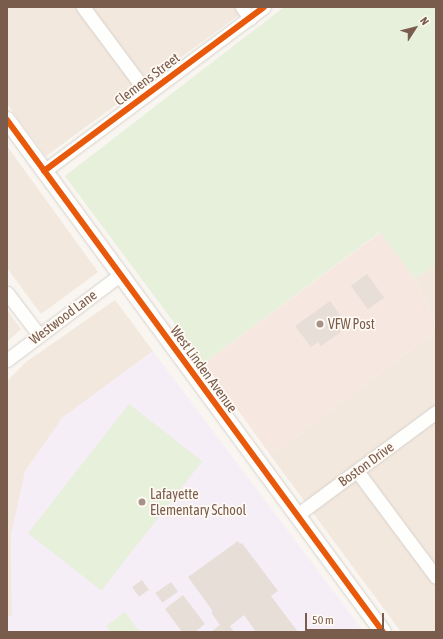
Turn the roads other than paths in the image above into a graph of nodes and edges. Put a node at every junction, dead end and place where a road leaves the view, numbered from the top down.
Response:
1 (83, 7) edge
2 (242, 7) edge
3 (264, 7) edge
4 (250, 18) junction
5 (147, 93) junction
6 (7, 120) edge
7 (44, 171) junction
8 (120, 275) junction
9 (7, 293) edge
10 (39, 335) junction
11 (7, 360) edge
12 (436, 412) edge
13 (357, 471) junction
14 (297, 515) junction
15 (436, 577) edge
16 (383, 632) edge

1 - 5 street
2 - 4 street
3 - 4 street, Clemens Street
4 - 5 street, Clemens Street
5 - 7 street, Clemens Street
6 - 7 street, West Linden Avenue
7 - 8 street, West Linden Avenue
8 - 10 street, Westwood Lane
8 - 14 street, West Linden Avenue
9 - 10 street
10 - 11 street, Westwood Lane
12 - 13 street, Boston Drive
13 - 14 street, Boston Drive
13 - 15 street
14 - 16 street, West Linden Avenue

